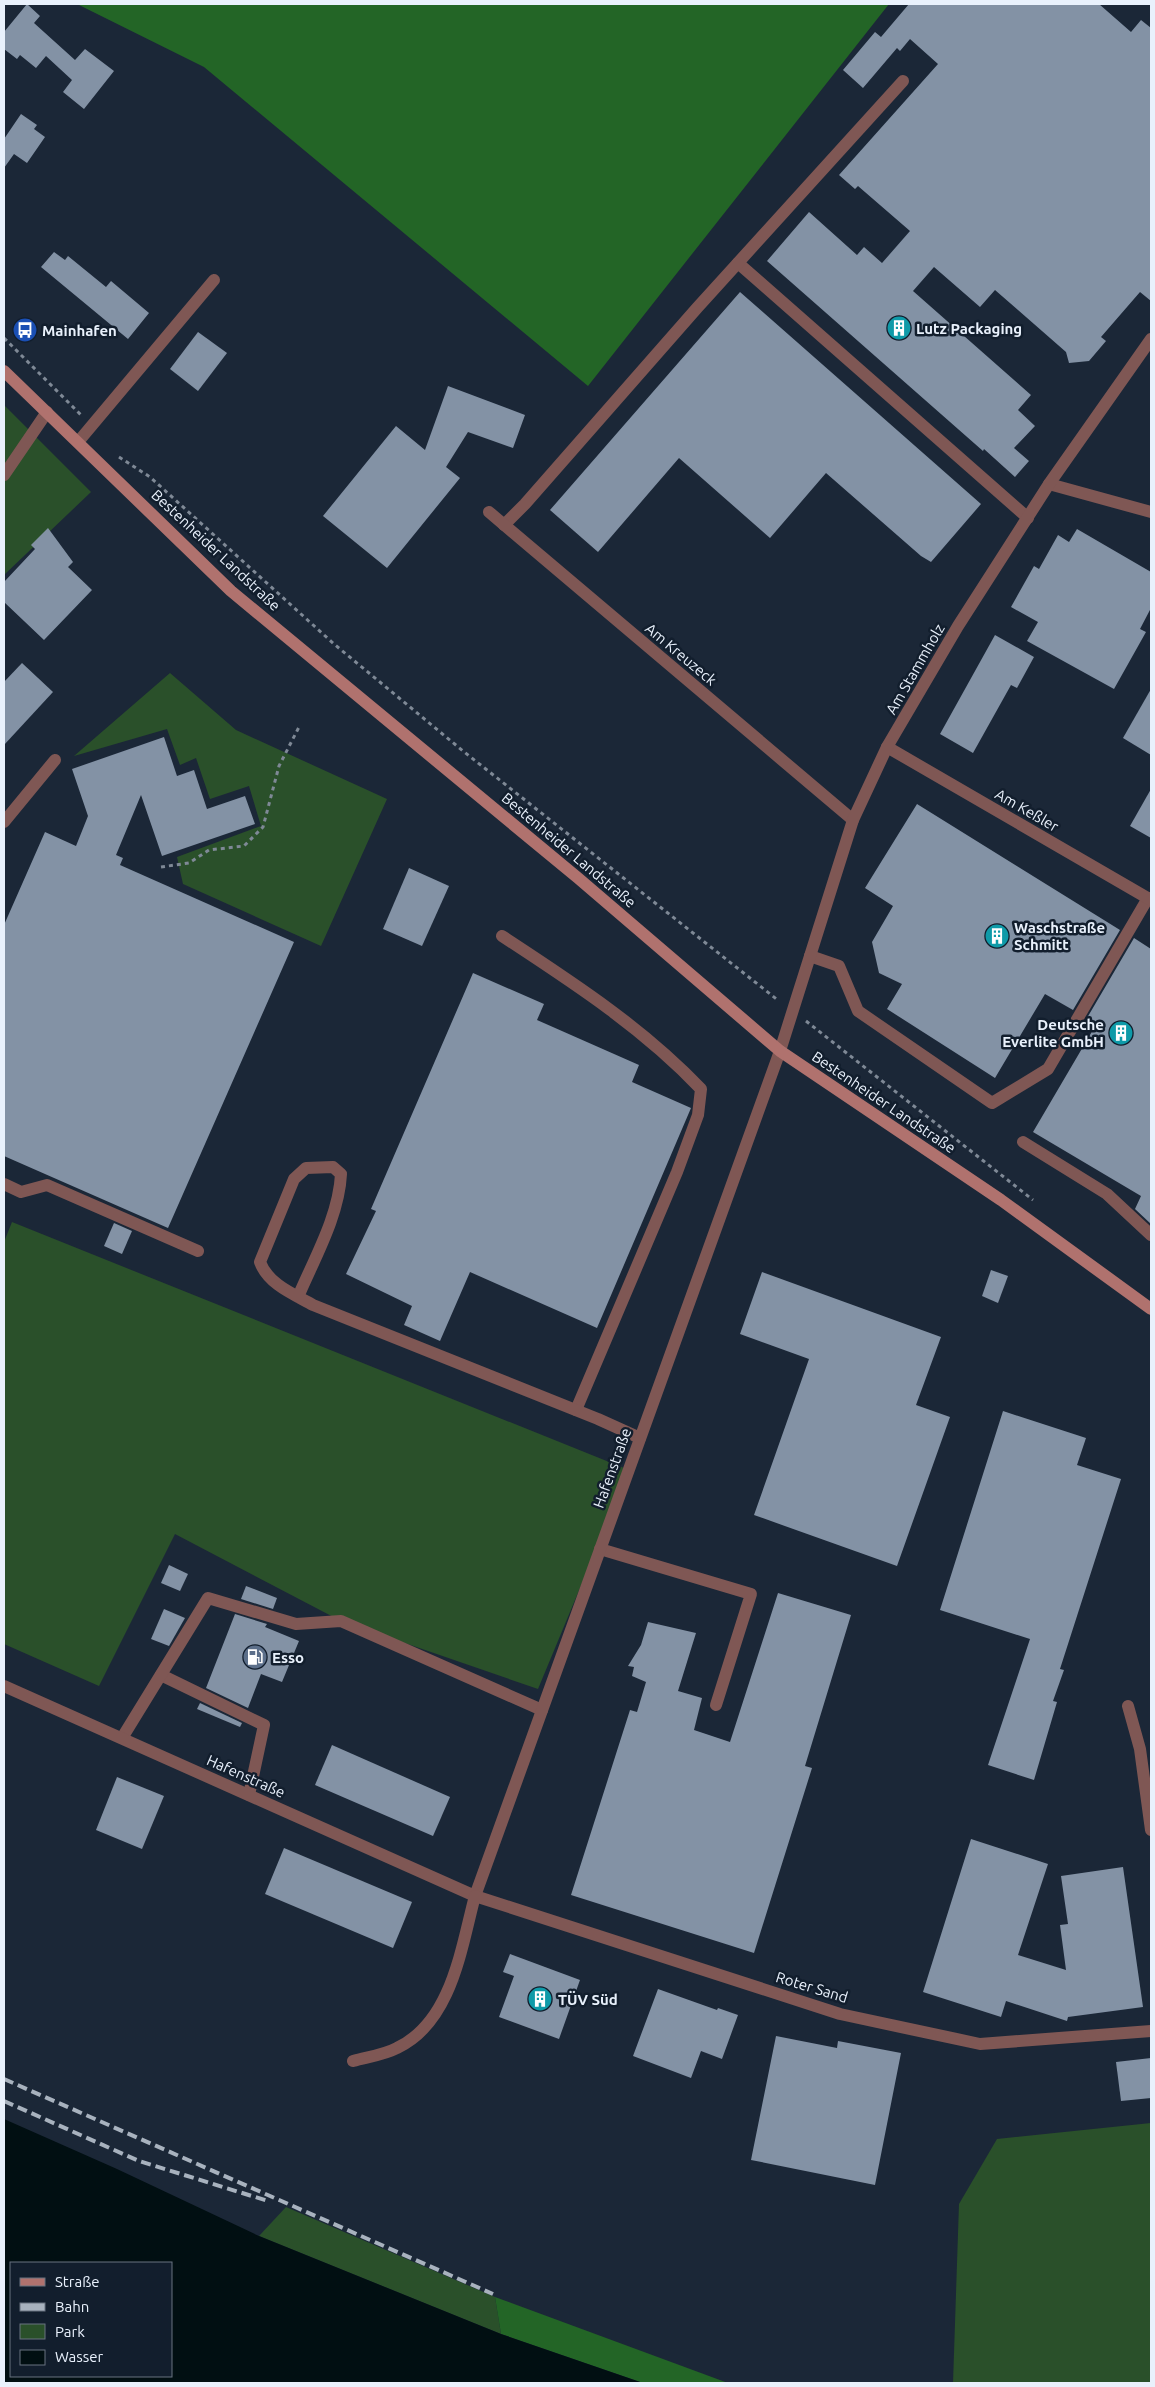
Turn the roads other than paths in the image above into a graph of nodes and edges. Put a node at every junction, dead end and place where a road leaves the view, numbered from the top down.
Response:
1 (903, 81) dead end
2 (738, 263) junction
3 (214, 280) dead end
4 (1151, 340) edge
5 (4, 370) edge
6 (47, 412) junction
7 (78, 442) junction
8 (4, 475) edge
9 (1050, 484) junction
10 (489, 512) dead end
11 (1151, 512) edge
12 (1028, 518) junction
13 (504, 525) junction
14 (887, 748) junction
15 (55, 760) dead end
16 (852, 820) junction
17 (4, 822) edge
18 (1149, 899) edge
19 (502, 936) dead end
20 (810, 956) junction
21 (780, 1051) junction
22 (1023, 1142) dead end
23 (4, 1184) edge
24 (1151, 1235) edge
25 (198, 1251) dead end
26 (298, 1297) junction
27 (1151, 1309) edge
28 (576, 1410) junction
29 (640, 1438) junction
30 (600, 1549) junction
31 (161, 1675) junction
32 (4, 1686) edge
33 (716, 1705) dead end
34 (1128, 1706) dead end
35 (542, 1710) junction
36 (122, 1738) junction
37 (250, 1795) junction
38 (1151, 1830) edge
39 (475, 1896) junction
40 (1151, 2031) edge
41 (352, 2061) dead end

1 - 2 street
2 - 12 street
2 - 13 street
3 - 7 street
4 - 9 street, Am Stammholz
5 - 6 main road, Bestenheider Landstraße
6 - 7 main road, Bestenheider Landstraße
6 - 8 street
7 - 21 main road, Bestenheider Landstraße
9 - 11 street
9 - 12 street, Am Stammholz
10 - 13 street, Am Kreuzeck
12 - 14 street, Am Stammholz
13 - 16 street, Am Kreuzeck
14 - 16 street, Am Stammholz
14 - 18 street, Am Keßler
15 - 17 street
16 - 20 street, Am Stammholz
18 - 20 street
19 - 28 street
20 - 21 street, Am Stammholz
21 - 27 main road, Bestenheider Landstraße
21 - 29 street, Hafenstraße
22 - 24 street
23 - 25 street
26 - 26 street
26 - 28 street
28 - 29 street
29 - 30 street, Hafenstraße
30 - 33 street
30 - 35 street, Hafenstraße
31 - 35 street
31 - 36 street
31 - 37 street
32 - 36 street, Hafenstraße
34 - 38 street
35 - 39 street, Hafenstraße
36 - 37 street, Hafenstraße
37 - 39 street, Hafenstraße
39 - 40 street, Roter Sand
39 - 41 street, Hafenstraße

